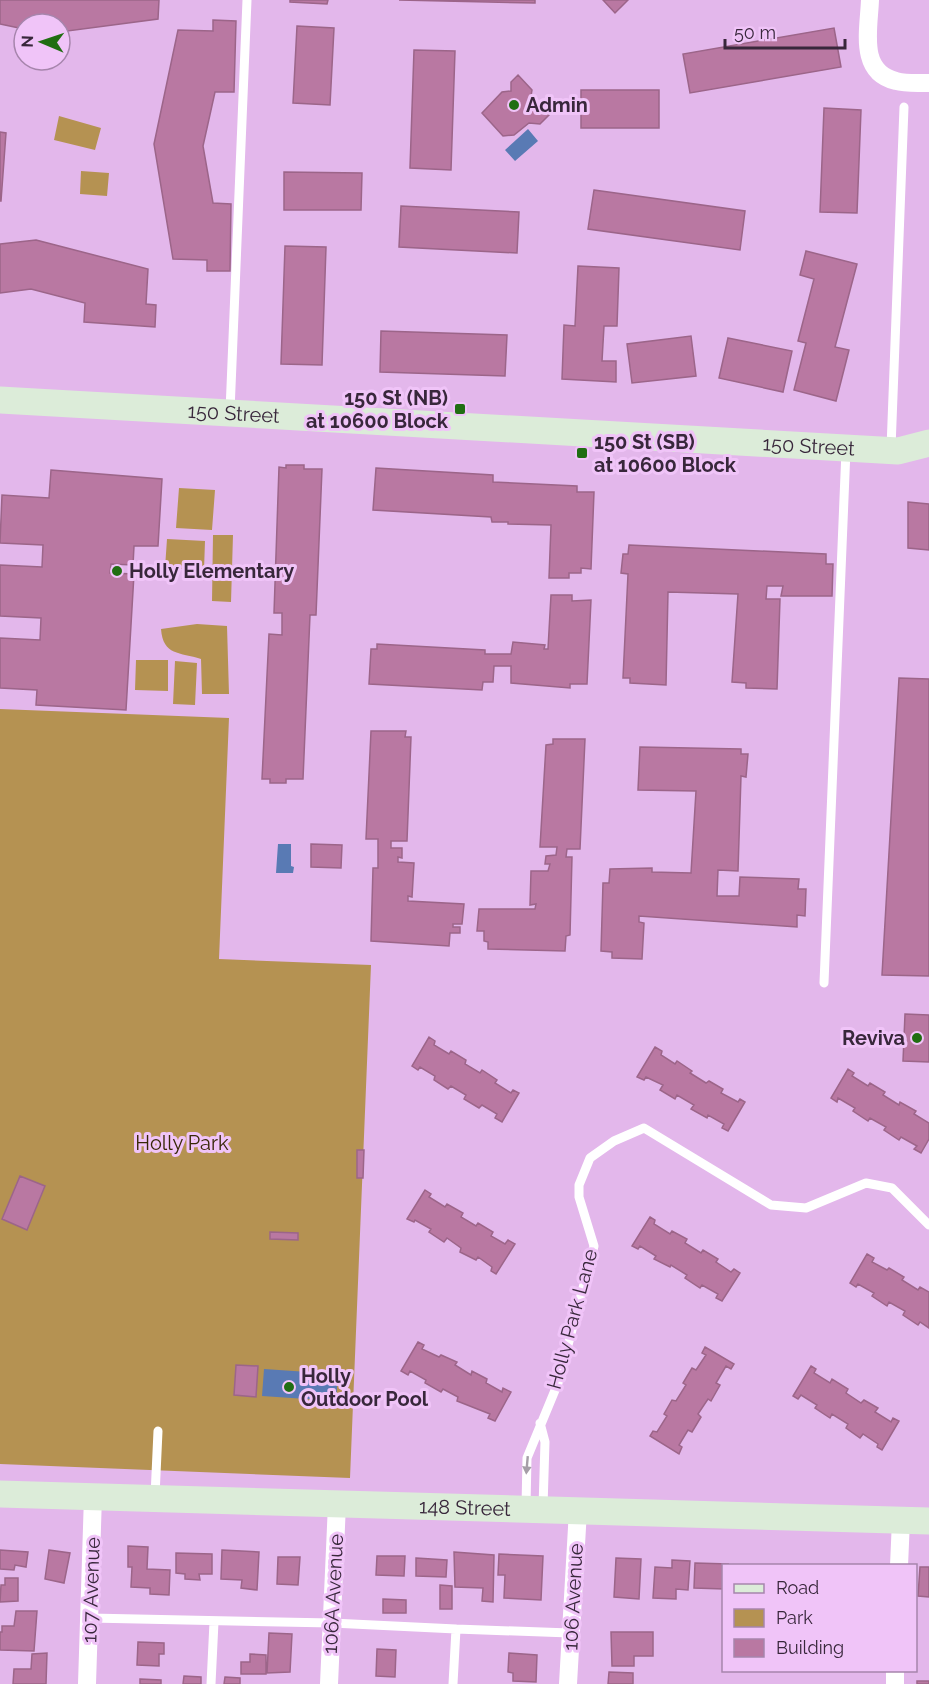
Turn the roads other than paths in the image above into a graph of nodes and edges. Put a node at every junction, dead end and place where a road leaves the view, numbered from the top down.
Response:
1 (248, 0) edge
2 (870, 0) edge
3 (929, 83) edge
4 (904, 107) dead end
5 (0, 400) edge
6 (230, 412) junction
7 (929, 443) edge
8 (846, 448) junction
9 (894, 451) junction
10 (929, 465) edge
11 (824, 983) dead end
12 (929, 1225) edge
13 (540, 1423) junction
14 (158, 1431) dead end
15 (0, 1494) edge
16 (93, 1496) junction
17 (155, 1498) junction
18 (337, 1504) junction
19 (534, 1509) junction
20 (578, 1510) junction
21 (901, 1520) junction
22 (929, 1521) edge
23 (899, 1564) edge
24 (90, 1618) junction
25 (213, 1622) junction
26 (332, 1623) junction
27 (456, 1629) junction
28 (570, 1633) junction
29 (87, 1684) edge
30 (211, 1684) edge
31 (329, 1684) edge
32 (453, 1684) edge
33 (568, 1684) edge

1 - 6 lane
2 - 3 street
4 - 9 lane
5 - 6 main road, 150 Street
6 - 8 main road, 150 Street
7 - 9 main road, 150 Street
8 - 9 main road, 150 Street
8 - 11 lane
9 - 10 main road, 150 Street
12 - 13 lane, Holly Park Lane
13 - 19 lane
13 -> 19 lane, Holly Park Lane
14 - 17 lane
15 - 16 main road, 148 Street
16 - 17 main road, 148 Street
16 - 24 street, 107 Avenue
17 - 18 main road, 148 Street
18 - 19 main road, 148 Street
18 - 26 street, 106A Avenue
19 - 20 main road, 148 Street
20 - 21 main road, 148 Street
20 - 28 street, 106 Avenue
21 - 22 main road, 148 Street
21 - 23 street
24 - 25 lane
24 - 29 street, 107 Avenue
25 - 26 lane
25 - 30 lane
26 - 27 lane
26 - 31 street, 106A Avenue
27 - 28 lane
27 - 32 lane
28 - 33 street, 106 Avenue

